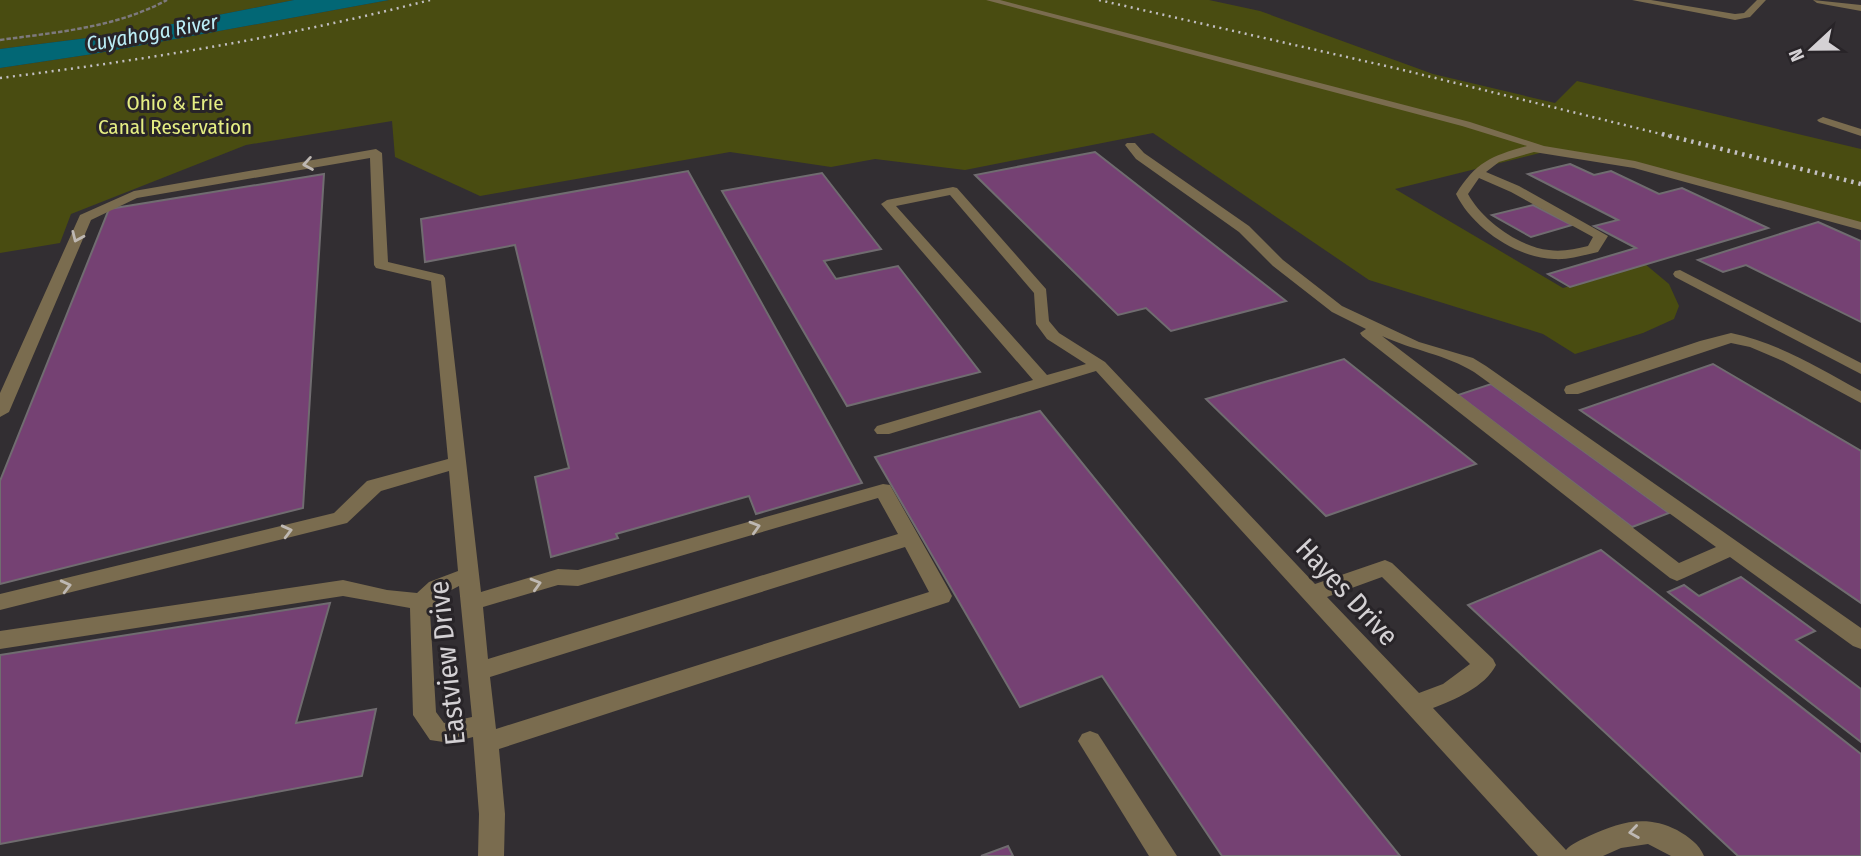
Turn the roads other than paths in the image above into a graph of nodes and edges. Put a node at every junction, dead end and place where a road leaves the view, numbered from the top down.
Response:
1 (990, 0) edge
2 (1636, 0) edge
3 (1762, 0) edge
4 (1817, 0) edge
5 (1861, 8) edge
6 (1823, 120) dead end
7 (1861, 133) edge
8 (1131, 145) dead end
9 (1552, 150) junction
10 (1478, 173) junction
11 (1861, 226) edge
12 (1680, 274) dead end
13 (1337, 309) junction
14 (1099, 365) junction
15 (1861, 369) edge
16 (1044, 382) junction
17 (1572, 390) dead end
18 (1861, 398) edge
19 (0, 412) edge
20 (883, 429) dead end
21 (456, 463) junction
22 (909, 538) junction
23 (1732, 548) junction
24 (467, 576) junction
25 (1311, 594) junction
26 (421, 601) junction
27 (0, 602) edge
28 (470, 603) junction
29 (0, 640) edge
30 (1861, 640) edge
31 (477, 672) junction
32 (1415, 705) junction
33 (485, 734) junction
34 (1090, 741) dead end
35 (491, 856) edge
36 (1164, 856) edge
37 (1555, 856) edge
38 (1576, 856) edge
39 (1690, 856) edge

1 - 9 street
2 - 3 street
4 - 5 street
6 - 7 street
8 - 13 street
9 - 10 street
9 - 11 street
10 - 10 street
12 - 15 street
13 - 23 street
13 - 23 street
14 - 16 street
14 - 16 street, Hayes Drive
14 - 25 street, Hayes Drive
16 - 20 street
17 - 18 street
21 -> 19 street, Eastview Drive
21 - 24 street, Eastview Drive
27 -> 21 street
28 -> 22 street
22 - 31 street
22 - 33 street
23 - 30 street
24 - 26 street
24 - 28 street, Eastview Drive
25 - 32 street, Hayes Drive
25 - 32 street
26 - 29 street
26 - 33 street
28 - 31 street, Eastview Drive
31 - 33 street, Eastview Drive
32 - 37 street, Hayes Drive
33 - 35 street, Eastview Drive
34 - 36 street
39 -> 38 street

